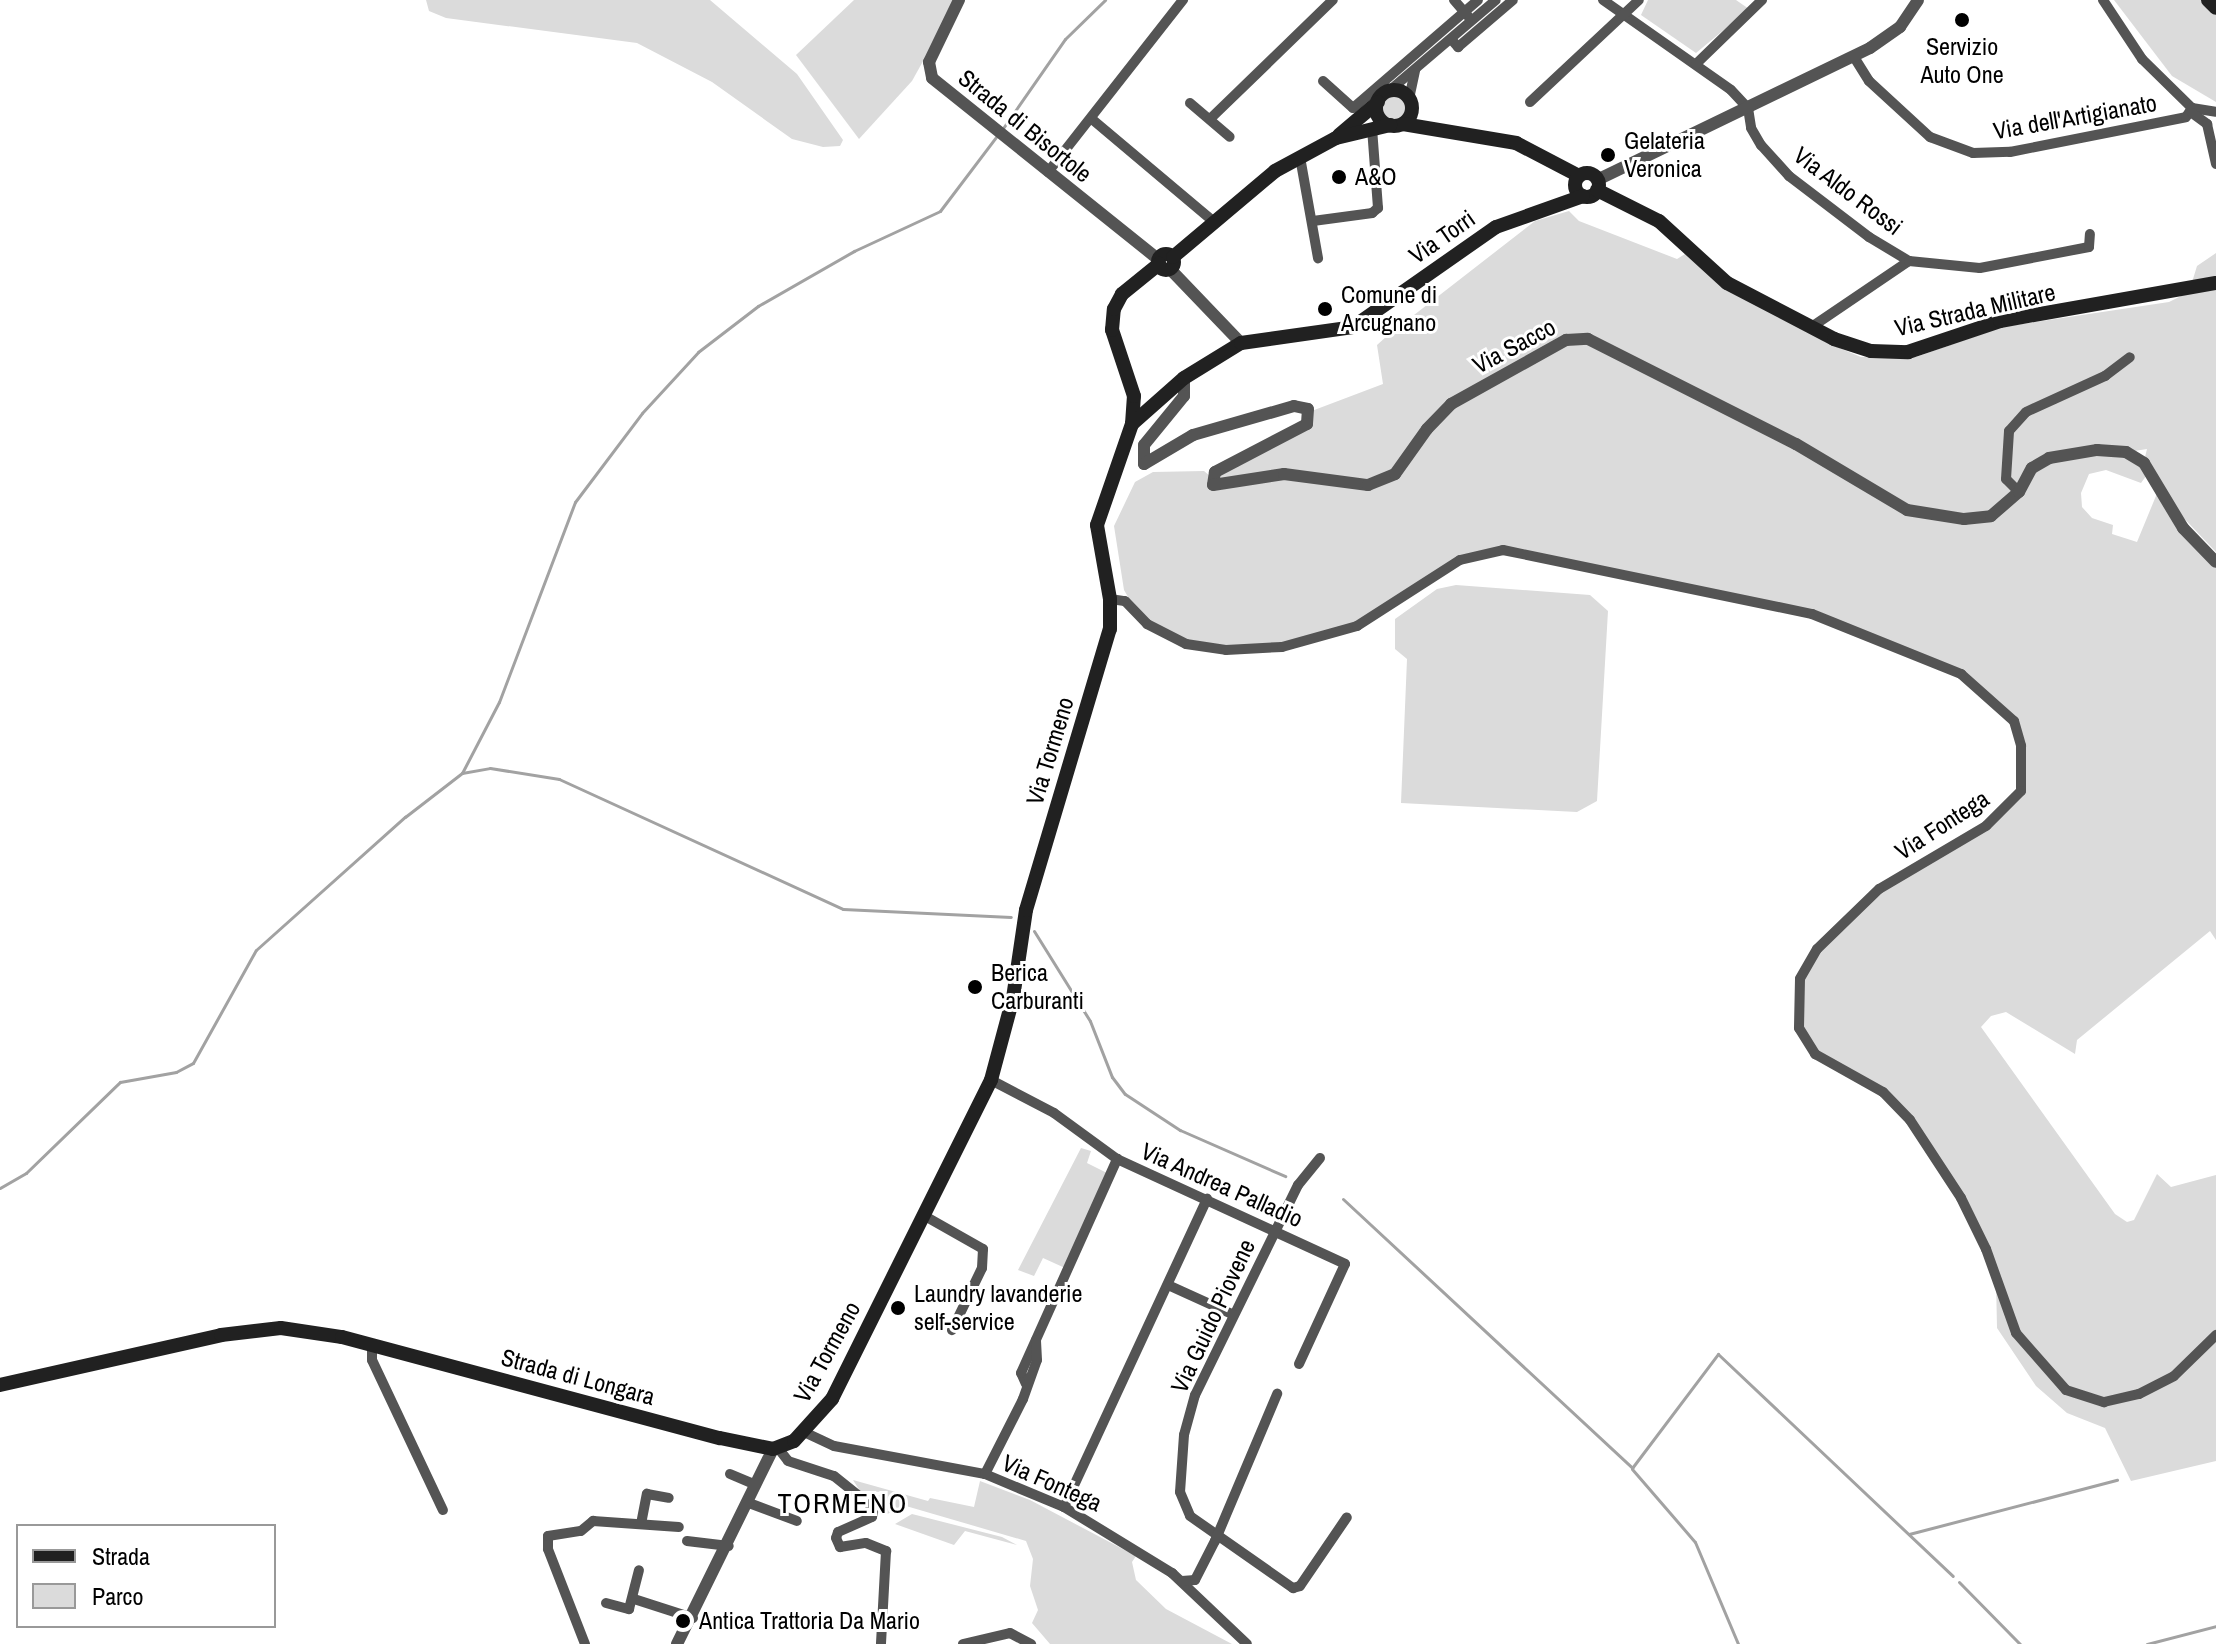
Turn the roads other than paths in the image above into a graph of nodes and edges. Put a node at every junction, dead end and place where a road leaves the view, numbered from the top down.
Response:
1 (959, 0) edge
2 (1183, 0) edge
3 (1333, 0) edge
4 (1454, 0) edge
5 (1478, 0) edge
6 (1496, 0) edge
7 (1513, 0) edge
8 (1603, 0) edge
9 (1639, 0) edge
10 (1762, 0) edge
11 (1918, 0) edge
12 (2103, 0) edge
13 (2208, 0) edge
14 (2216, 8) edge
15 (1464, 12) junction
16 (1624, 14) junction
17 (1472, 21) junction
18 (1454, 43) junction
19 (1854, 57) junction
20 (1696, 64) junction
21 (1416, 68) junction
22 (1323, 81) dead end
23 (1383, 96) junction
24 (1411, 101) junction
25 (1530, 102) dead end
26 (1190, 103) dead end
27 (1748, 108) junction
28 (2192, 111) junction
29 (2216, 112) edge
30 (1210, 119) junction
31 (1093, 120) junction
32 (1397, 124) junction
33 (1435, 127) junction
34 (1372, 129) junction
35 (1230, 137) dead end
36 (1336, 138) junction
37 (1300, 157) junction
38 (2216, 164) edge
39 (1048, 172) junction
40 (1579, 176) junction
41 (1597, 185) junction
42 (1583, 196) junction
43 (1213, 221) junction
44 (1313, 221) junction
45 (2090, 234) dead end
46 (1318, 258) dead end
47 (1909, 261) junction
48 (1165, 262) junction
49 (2216, 283) edge
50 (1813, 326) junction
51 (1241, 343) junction
52 (2130, 357) dead end
53 (1184, 378) junction
54 (1134, 396) junction
55 (1148, 407) junction
56 (1132, 424) junction
57 (2019, 492) junction
58 (2216, 562) edge
59 (1110, 599) junction
60 (991, 1080) junction
61 (1320, 1158) dead end
62 (1117, 1159) junction
63 (1207, 1199) junction
64 (923, 1215) junction
65 (1275, 1230) junction
66 (1168, 1285) junction
67 (1234, 1315) junction
68 (952, 1330) dead end
69 (2216, 1335) edge
70 (372, 1345) junction
71 (1299, 1364) dead end
72 (0, 1385) edge
73 (1277, 1394) dead end
74 (804, 1432) junction
75 (776, 1448) junction
76 (730, 1474) dead end
77 (985, 1474) junction
78 (756, 1485) junction
79 (669, 1498) dead end
80 (749, 1503) junction
81 (1064, 1507) junction
82 (443, 1510) dead end
83 (1347, 1517) dead end
84 (797, 1521) dead end
85 (641, 1524) junction
86 (679, 1527) dead end
87 (1219, 1534) junction
88 (687, 1541) dead end
89 (729, 1546) junction
90 (639, 1570) dead end
91 (1182, 1581) junction
92 (634, 1599) junction
93 (606, 1603) dead end
94 (693, 1618) junction
95 (585, 1644) edge
96 (677, 1644) edge
97 (881, 1644) edge
98 (963, 1644) edge
99 (1031, 1644) edge
100 (1247, 1644) edge

1 - 39 street, Strada di Bisortole
2 - 31 street
3 - 30 street
4 - 15 street
5 - 15 street
6 - 17 street
7 - 18 street
8 - 16 street
9 - 16 street
10 - 20 street
11 - 19 street
12 - 28 street
13 - 14 main road
15 - 17 street
15 - 22 street
16 - 20 street
16 - 25 street
17 - 18 street
18 - 21 street
19 - 27 street
19 - 28 street, Via dell'Artigianato
20 - 27 street
21 - 23 street
21 - 24 street
23 - 24 main road
23 - 32 main road
23 - 36 main road
24 - 32 main road
24 - 33 main road
26 - 30 street
27 - 41 street
27 - 47 street, Via Aldo Rossi
28 - 29 street
28 - 38 street
30 - 35 street
31 - 39 street
31 - 43 street
32 - 33 main road, Via Strada Militare
32 - 34 main road, Via Strada Militare
33 - 40 main road, Via Strada Militare
34 - 36 main road, Via Strada Militare
34 - 44 street
36 - 37 main road
37 - 43 main road
37 - 44 street
39 - 48 street, Strada di Bisortole
40 - 41 main road, Via Strada Militare
40 - 42 main road
41 - 42 main road, Via Torri
41 - 50 main road, Via Strada Militare
42 - 51 main road, Via Torri
43 - 48 main road
44 - 46 street
45 - 47 street, Via Aldo Rossi
47 - 50 street, Via Aldo Rossi
48 - 51 street, Strada di Bisortole
48 - 54 main road
49 - 50 main road, Via Strada Militare
51 - 53 main road, Via Tormeno
52 - 57 street
53 - 55 main road, Via Tormeno
53 - 57 street, Via Sacco
54 - 55 main road
54 - 56 main road
55 - 56 main road, Via Tormeno
56 - 59 main road, Via Tormeno
57 - 58 street, Via Sacco
59 - 60 main road, Via Tormeno
59 - 69 street, Via Fontega
60 - 62 street, Via Andrea Palladio
60 - 64 main road, Via Tormeno
61 - 65 street, Via Guido Piovene
62 - 63 street, Via Andrea Palladio
62 - 77 street
63 - 65 street, Via Andrea Palladio
63 - 66 street
64 - 68 street
64 - 74 main road, Via Tormeno
65 - 67 street, Via Guido Piovene
65 - 71 street, Via Andrea Palladio
66 - 67 street
66 - 81 street
67 - 87 street, Via Guido Piovene
70 - 72 main road, Strada di Longara
70 - 75 main road, Strada di Longara
70 - 82 street
73 - 87 street
74 - 75 main road, Via Tormeno
74 - 77 street, Via Fontega
75 - 78 street
75 - 97 street
76 - 78 street
77 - 81 street, Via Fontega
78 - 80 street
79 - 85 street
80 - 84 street
80 - 89 street
81 - 91 street, Via Fontega
83 - 87 street, Via Guido Piovene
85 - 86 street
85 - 95 street
87 - 91 street
88 - 89 street
89 - 94 street
90 - 92 street
91 - 100 street, Via Fontega
92 - 93 street
92 - 94 street
94 - 96 street
98 - 99 street

